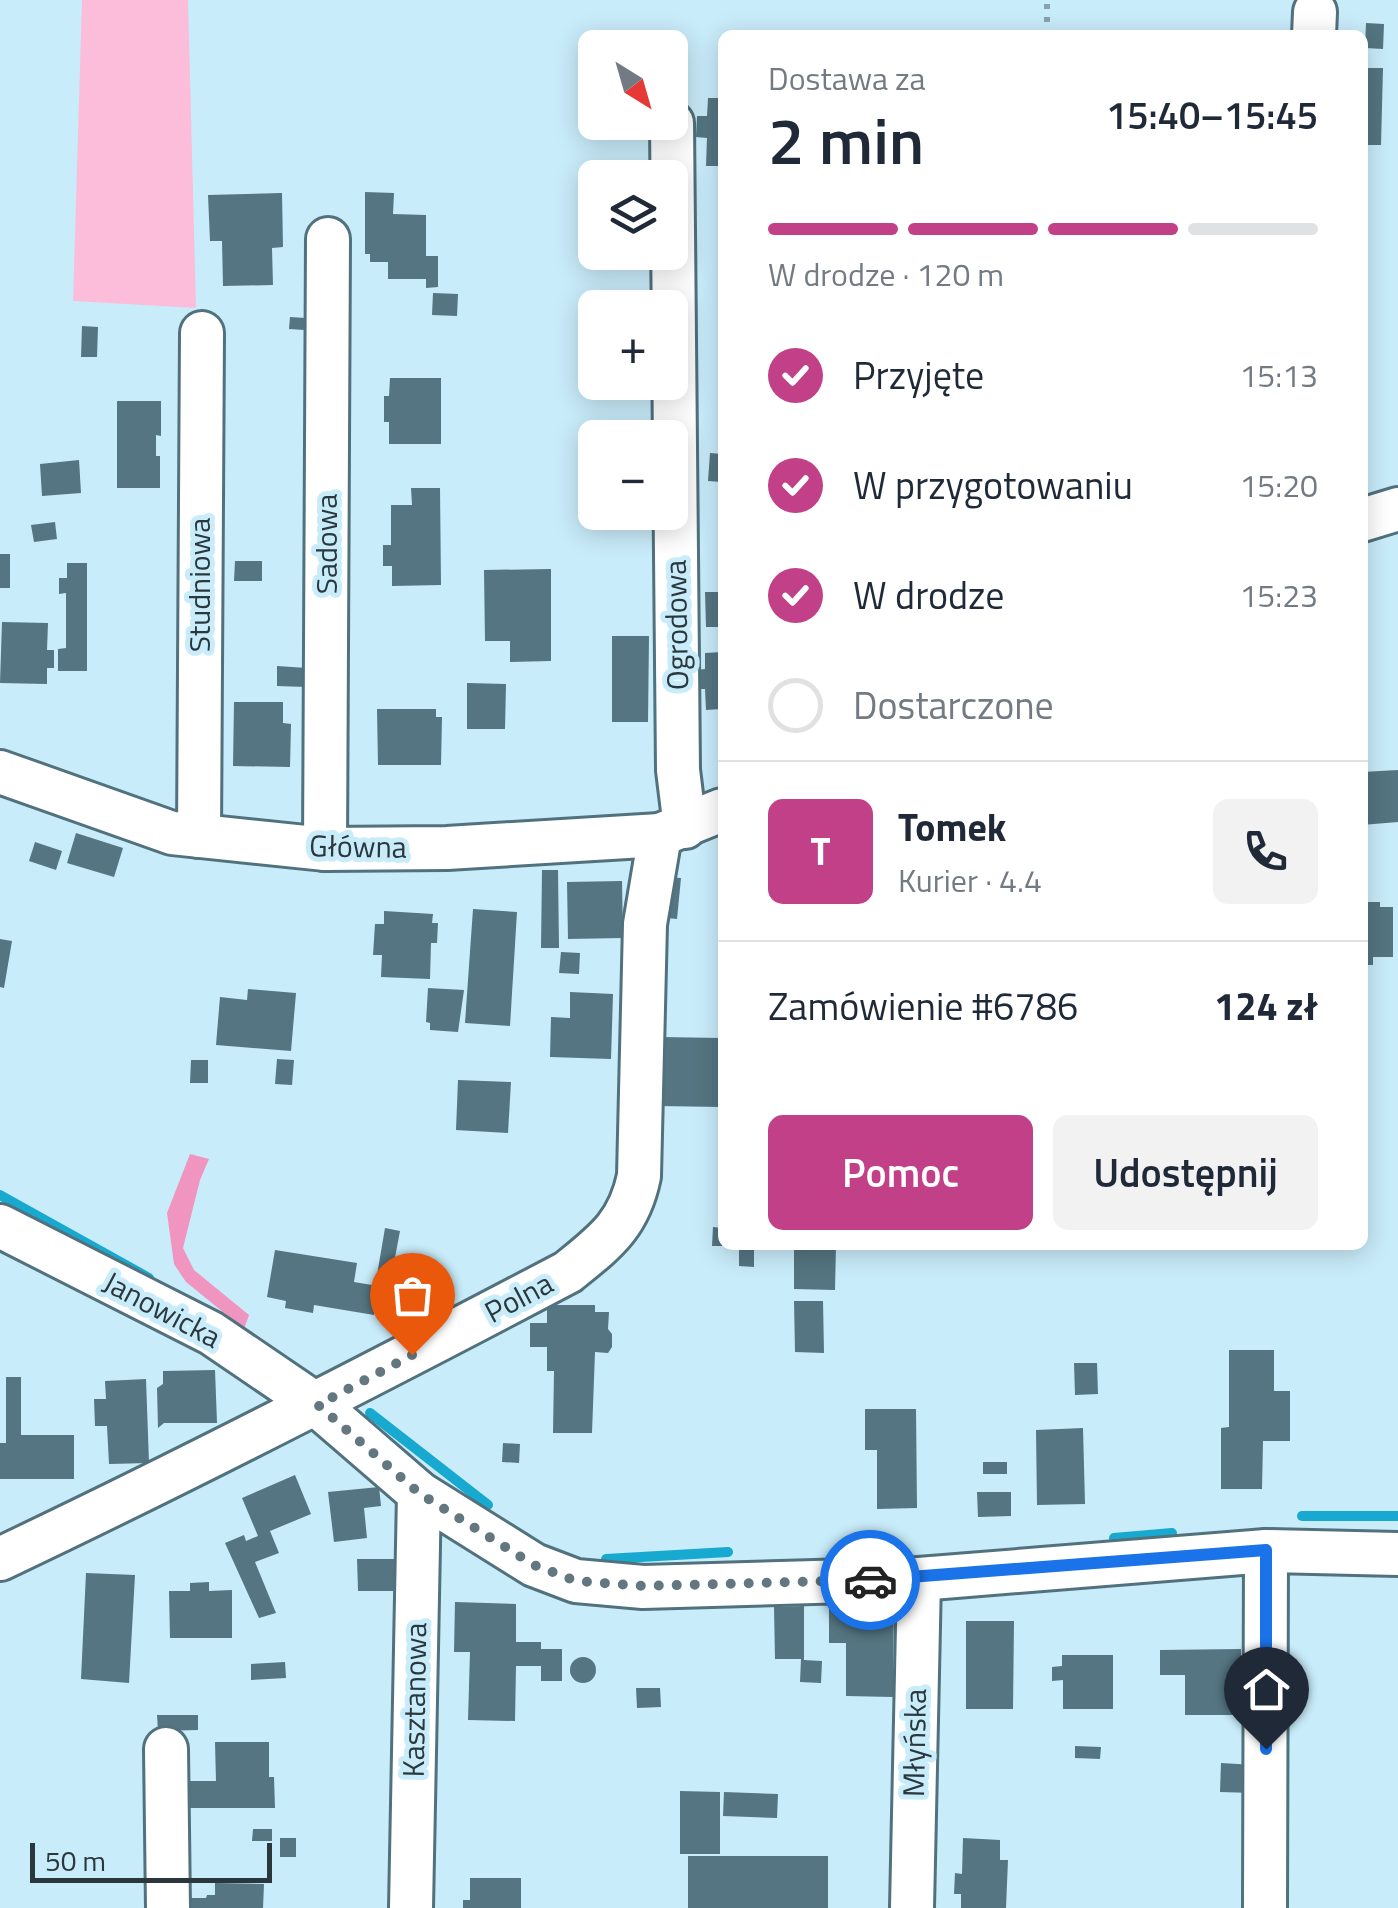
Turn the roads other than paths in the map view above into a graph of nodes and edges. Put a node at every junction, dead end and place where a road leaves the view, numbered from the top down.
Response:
1 (672, 140) edge
2 (328, 239) dead end
3 (202, 333) dead end
4 (1398, 509) edge
5 (1368, 518) edge
6 (0, 772) edge
7 (689, 824) edge
8 (200, 836) junction
9 (325, 850) junction
10 (0, 1226) edge
11 (318, 1405) junction
12 (419, 1493) junction
13 (1266, 1550) junction
14 (1398, 1554) edge
15 (0, 1559) edge
16 (919, 1579) junction
17 (166, 1748) dead end
18 (168, 1908) edge
19 (410, 1908) edge
20 (912, 1908) edge
21 (1265, 1908) edge

1 - 7 street, Ogrodowa
2 - 9 street, Sadowa
3 - 8 street, Studniowa
4 - 5 street
6 - 8 street, Główna
7 - 9 street, Główna
7 - 11 street, Polna
8 - 9 street, Główna
10 - 11 street, Janowicka
11 - 12 street, Janowicka
11 - 15 street, Polna
12 - 16 street, Janowicka
12 - 19 street, Kasztanowa
13 - 14 street, Janowicka
13 - 16 street, Janowicka
13 - 21 street
16 - 20 street, Młyńska
17 - 18 street

